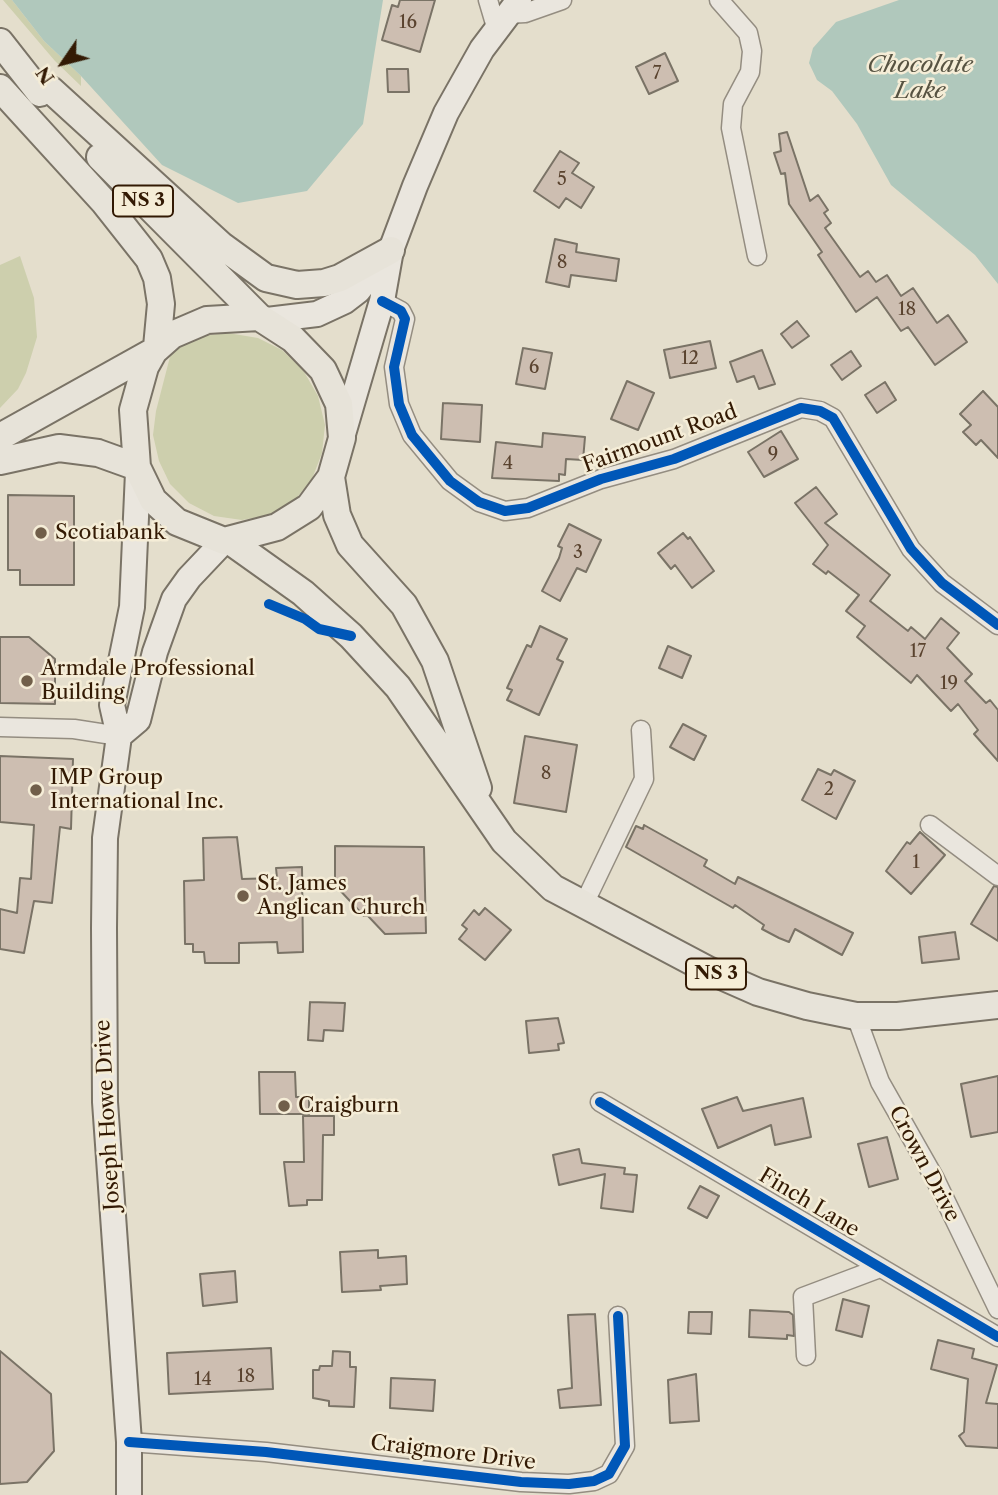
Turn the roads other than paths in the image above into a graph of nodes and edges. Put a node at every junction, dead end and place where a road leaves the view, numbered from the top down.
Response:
1 (562, 0) edge
2 (719, 0) edge
3 (503, 10) edge
4 (0, 42) edge
5 (31, 81) junction
6 (0, 88) edge
7 (391, 250) junction
8 (757, 256) dead end
9 (382, 301) junction
10 (263, 318) junction
11 (155, 349) junction
12 (0, 437) edge
13 (342, 438) junction
14 (0, 461) edge
15 (137, 470) junction
16 (331, 477) junction
17 (227, 541) junction
18 (998, 625) edge
19 (0, 727) edge
20 (641, 730) dead end
21 (119, 736) junction
22 (488, 819) junction
23 (930, 825) dead end
24 (998, 876) edge
25 (583, 905) junction
26 (998, 1005) edge
27 (856, 1016) junction
28 (600, 1102) dead end
29 (880, 1268) junction
30 (998, 1309) edge
31 (618, 1316) dead end
32 (998, 1337) edge
33 (806, 1356) dead end
34 (129, 1442) junction
35 (129, 1495) edge

1 - 3 street
2 - 8 street
3 - 7 main road
4 - 5 main road, NS 3
5 - 7 main road
5 - 10 main road, NS 3
6 - 11 main road, NS 3
7 - 9 main road
7 - 10 main road
9 - 13 main road
9 - 18 street, Fairmount Road
10 - 11 main road
10 - 13 main road
11 - 12 main road
11 - 15 main road
13 - 16 main road
14 - 15 main road
15 - 17 main road
15 - 21 main road, Joseph Howe Drive
16 - 17 main road
16 - 22 main road, NS 3
17 - 21 main road
17 - 22 main road, NS 3
19 - 21 street
20 - 25 street
21 - 34 main road, Joseph Howe Drive
22 - 25 main road, NS 3
23 - 24 street
25 - 27 main road, NS 3
26 - 27 main road, NS 3
27 - 30 street, Crown Drive
28 - 29 street, Finch Lane
29 - 32 street, Finch Lane
29 - 33 street
31 - 34 street, Craigmore Drive
34 - 35 main road, Joseph Howe Drive

